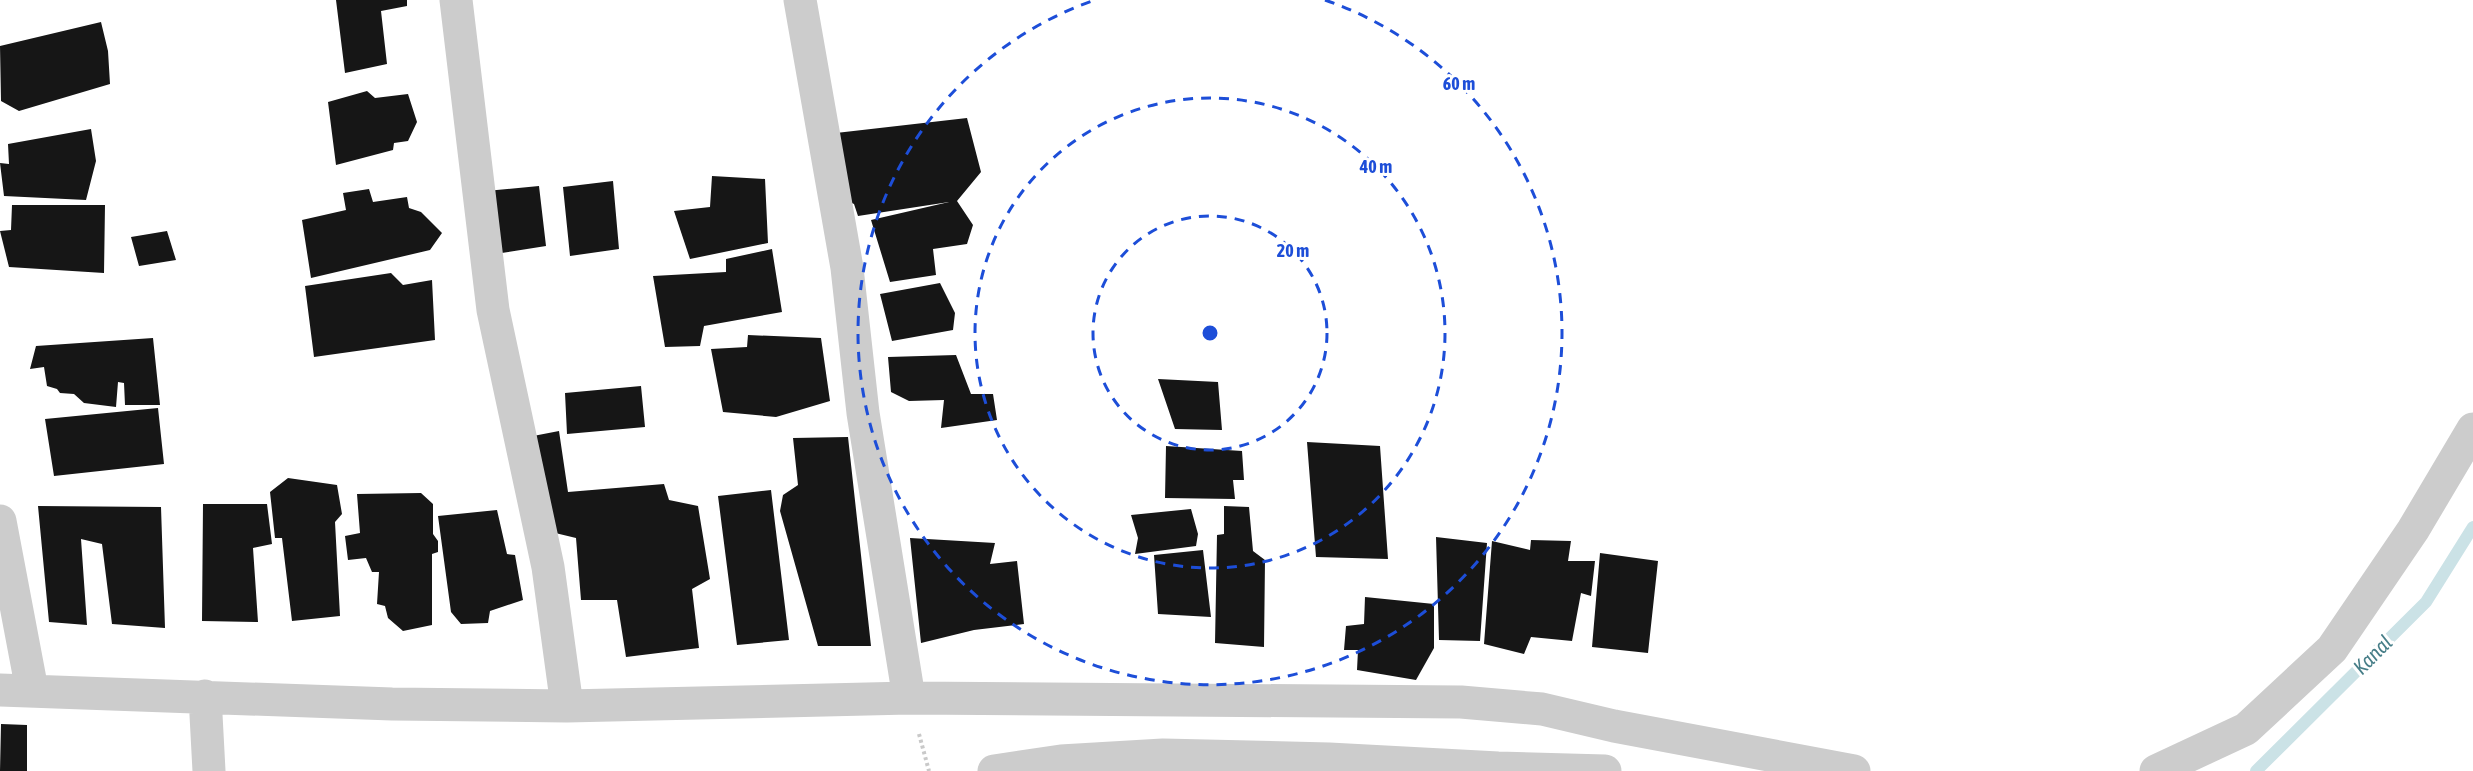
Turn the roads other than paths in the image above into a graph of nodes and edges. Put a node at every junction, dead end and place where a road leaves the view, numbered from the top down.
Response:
1 (456, 0) edge
2 (800, 0) edge
3 (2473, 429) edge
4 (0, 521) edge
5 (16, 690) edge
6 (205, 696) junction
7 (909, 698) junction
8 (567, 706) junction
9 (1614, 726) junction
10 (209, 771) edge
11 (994, 771) edge
12 (1605, 771) edge
13 (1619, 771) edge
14 (1854, 771) edge
15 (2156, 771) edge

1 - 8 street
2 - 7 street
3 - 15 street
4 - 5 street
5 - 6 street
6 - 8 street
6 - 10 street
7 - 8 street
7 - 9 street
9 - 13 street
9 - 14 street
11 - 12 street

